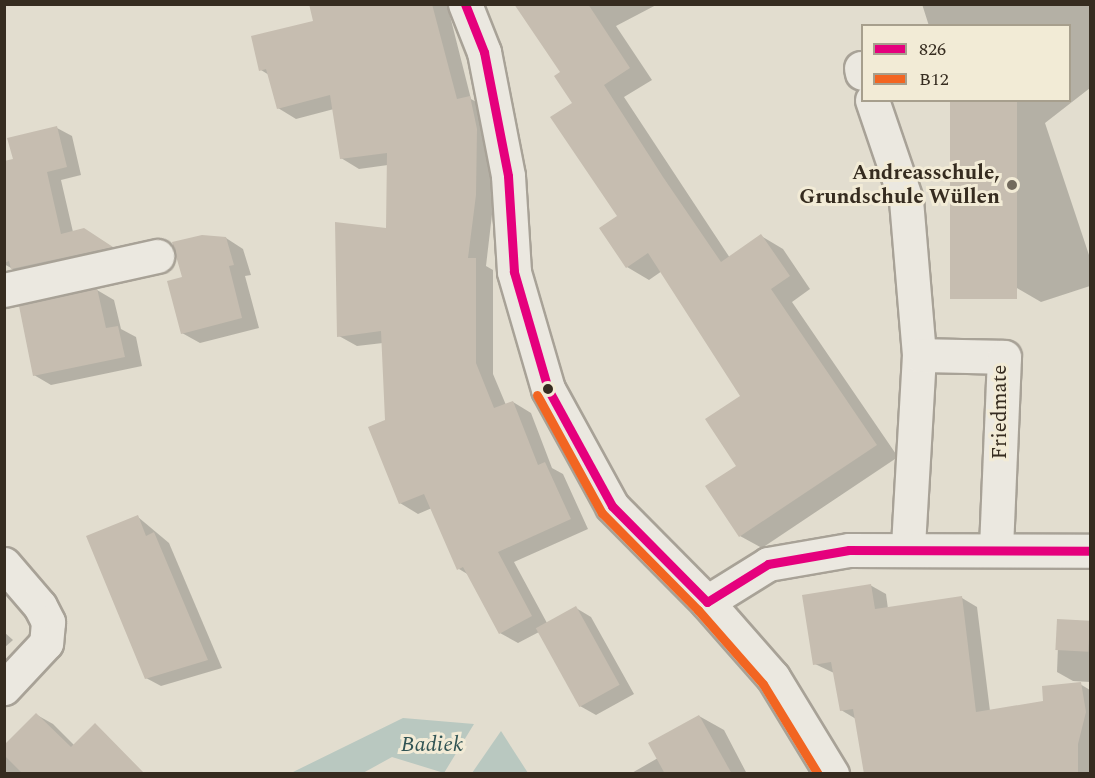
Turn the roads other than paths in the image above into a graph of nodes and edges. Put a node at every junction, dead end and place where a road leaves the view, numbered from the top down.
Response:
1 (465, 4) edge
2 (873, 102) edge
3 (157, 256) dead end
4 (4, 290) edge
5 (919, 355) junction
6 (908, 548) junction
7 (996, 549) junction
8 (1090, 551) edge
9 (4, 564) edge
10 (707, 602) junction
11 (4, 688) edge
12 (832, 774) edge

1 - 10 street
2 - 5 street
3 - 4 street
5 - 6 street
5 - 7 street, Friedmate
6 - 7 street
6 - 10 street
7 - 8 street
9 - 11 street
10 - 12 street

